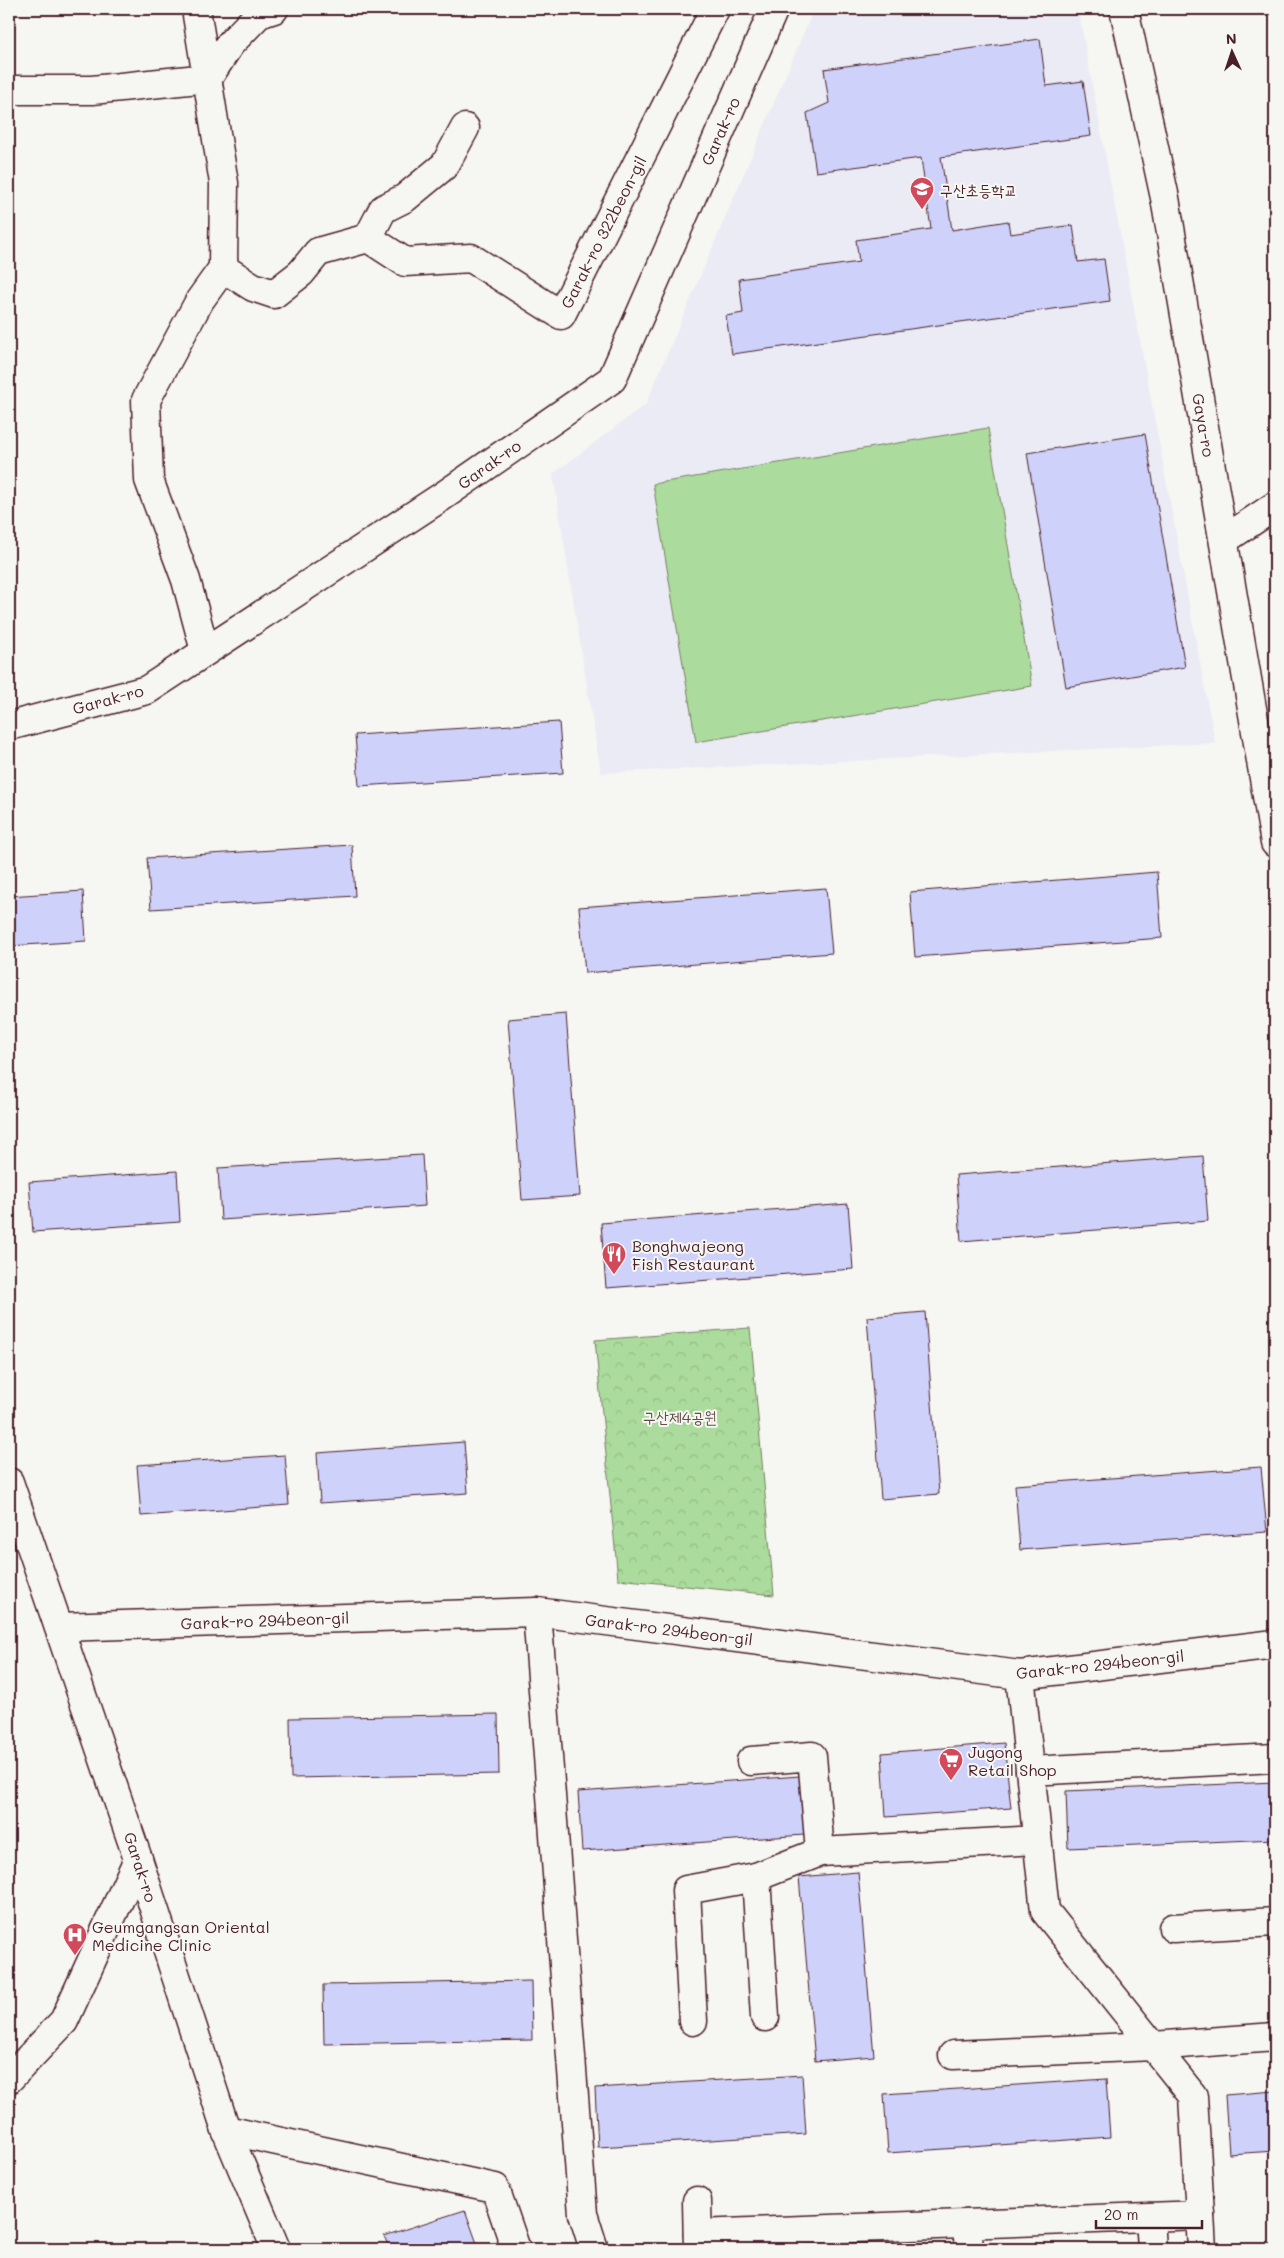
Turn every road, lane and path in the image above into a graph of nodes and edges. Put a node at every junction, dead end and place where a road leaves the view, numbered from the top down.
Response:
1 (196, 9) edge
2 (274, 9) edge
3 (716, 9) edge
4 (774, 9) edge
5 (1124, 9) edge
6 (208, 78) junction
7 (9, 90) edge
8 (465, 128) dead end
9 (368, 238) junction
10 (223, 268) junction
11 (1275, 506) edge
12 (1224, 540) junction
13 (205, 652) junction
14 (9, 726) edge
15 (1275, 843) edge
16 (9, 1482) edge
17 (537, 1612) junction
18 (59, 1627) junction
19 (1275, 1644) edge
20 (1020, 1675) junction
21 (1275, 1758) edge
22 (751, 1761) dead end
23 (1030, 1771) junction
24 (1038, 1840) junction
25 (820, 1852) junction
26 (138, 1859) junction
27 (756, 1877) junction
28 (1275, 1922) edge
29 (1174, 1928) dead end
30 (765, 2017) dead end
31 (693, 2020) dead end
32 (1275, 2037) edge
33 (1153, 2046) junction
34 (953, 2055) dead end
35 (9, 2079) edge
36 (226, 2130) junction
37 (697, 2200) dead end
38 (1200, 2215) junction
39 (1150, 2217) junction
40 (968, 2237) edge
41 (698, 2242) edge
42 (276, 2249) edge
43 (516, 2249) edge
44 (594, 2249) edge
45 (1152, 2249) edge
46 (1202, 2249) edge

1 - 6 street
2 - 6 street
3 - 9 street, Garak-ro 322beon-gil
4 - 13 street, Garak-ro
5 - 12 street, Gaya-ro
6 - 7 street
6 - 10 street
8 - 9 street
9 - 10 street
10 - 13 street
11 - 12 street
12 - 15 street, Gaya-ro
13 - 14 street, Garak-ro
16 - 18 street, Garak-ro
17 - 18 street, Garak-ro 294beon-gil
17 - 20 street, Garak-ro 294beon-gil
17 - 44 street
18 - 26 street, Garak-ro
19 - 20 street, Garak-ro 294beon-gil
20 - 23 street
21 - 23 street
22 - 25 street
23 - 24 street
24 - 25 street
24 - 33 street
25 - 27 street
26 - 35 street
26 - 36 street, Garak-ro
27 - 30 street
27 - 31 street
28 - 29 street
32 - 33 street
33 - 34 street
33 - 38 street
36 - 42 street, Garak-ro
36 - 43 street
37 - 41 street
38 - 39 street
38 - 46 street
39 - 40 street
39 - 45 street
40 - 41 street

